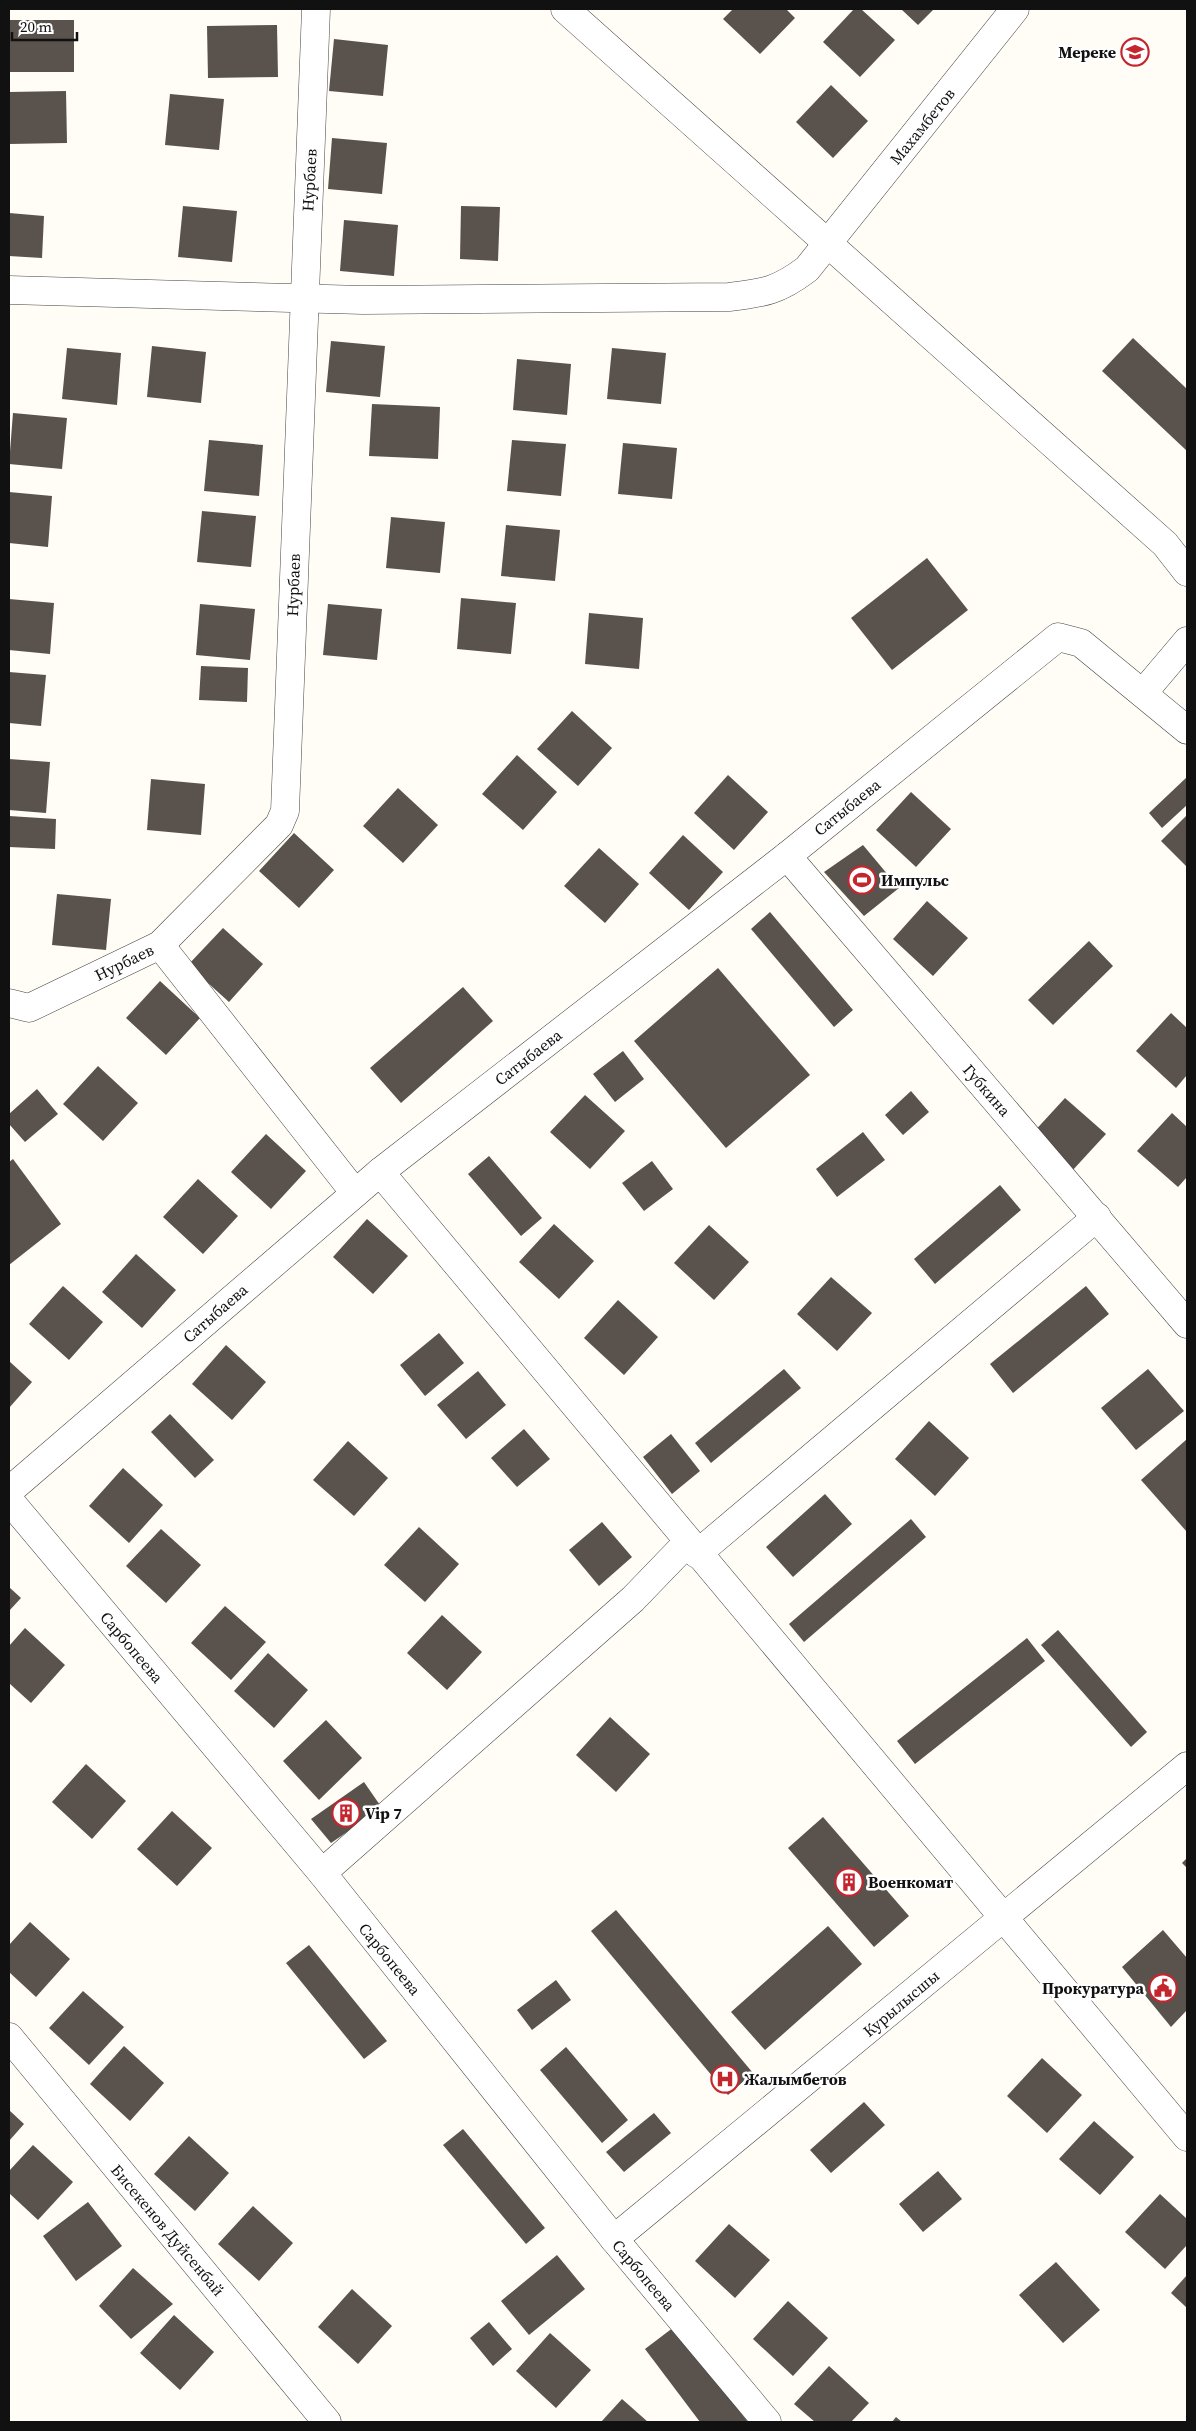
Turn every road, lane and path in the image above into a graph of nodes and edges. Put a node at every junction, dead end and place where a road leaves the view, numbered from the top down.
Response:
1 (316, 9) edge
2 (1015, 9) edge
3 (579, 13) edge
4 (828, 244) junction
5 (9, 290) edge
6 (304, 298) junction
7 (1187, 572) edge
8 (1187, 641) edge
9 (1144, 693) junction
10 (1187, 730) edge
11 (787, 856) junction
12 (160, 945) junction
13 (9, 1003) edge
14 (380, 1172) junction
15 (355, 1193) junction
16 (1097, 1217) junction
17 (1187, 1324) edge
18 (9, 1491) edge
19 (9, 1500) edge
20 (693, 1548) junction
21 (1187, 1766) edge
22 (322, 1873) junction
23 (1003, 1918) junction
24 (9, 2037) edge
25 (1187, 2137) edge
26 (614, 2239) junction
27 (326, 2422) edge
28 (767, 2422) edge

1 - 6 street, Нурбаев
2 - 4 street, Махамбетов
3 - 4 street
4 - 6 street, Махамбетов
4 - 7 street
5 - 6 street, Махамбетов
6 - 12 street, Нурбаев
8 - 9 street
9 - 10 street
9 - 11 street, Сатыбаева
11 - 14 street, Сатыбаева
11 - 16 street, Губкина
12 - 13 street, Нурбаев
12 - 15 street
14 - 15 street, Сатыбаева
14 - 20 street
15 - 18 street, Сатыбаева
16 - 17 street, Губкина
16 - 20 street
19 - 22 street, Сарбопеева
20 - 22 street
20 - 23 street
21 - 23 street, Курылысшы
22 - 26 street, Сарбопеева
23 - 25 street
23 - 26 street, Курылысшы
24 - 27 street, Бисекенов Дуйсенбай
26 - 28 street, Сарбопеева

